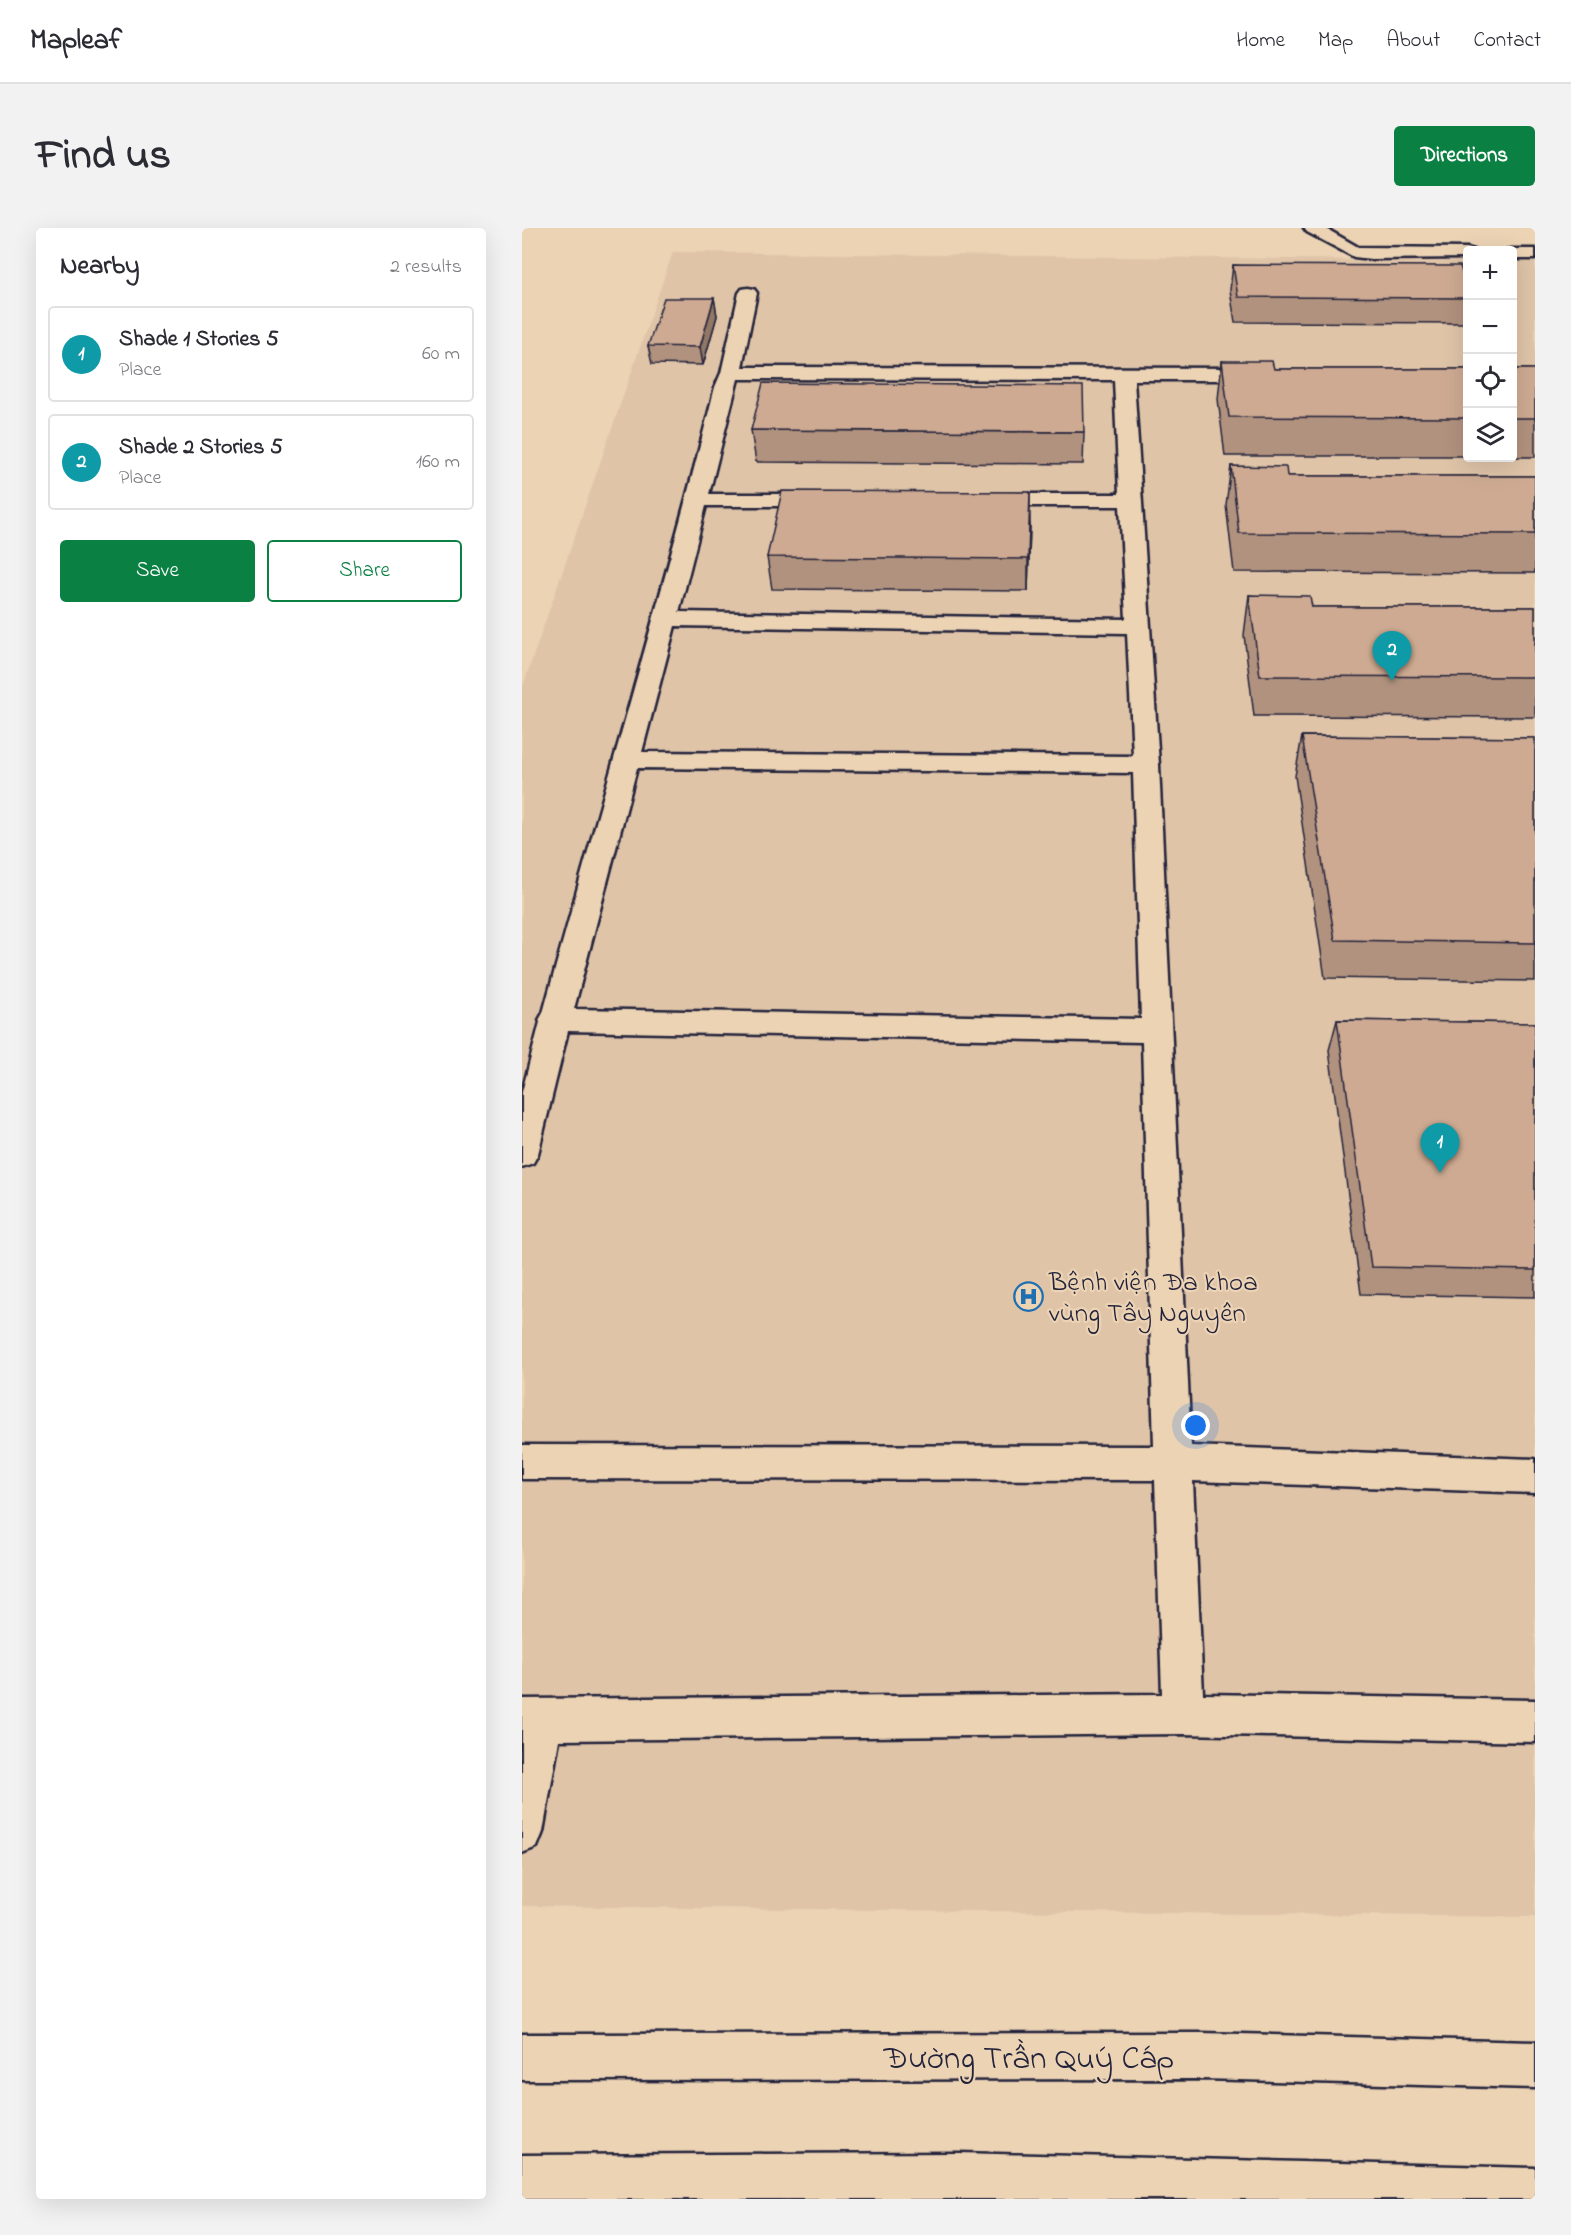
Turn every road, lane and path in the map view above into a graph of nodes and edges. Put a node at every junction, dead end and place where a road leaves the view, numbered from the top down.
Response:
1 (1313, 228) edge
2 (1463, 253) edge
3 (1517, 254) edge
4 (1535, 254) edge
5 (748, 293) dead end
6 (731, 373) junction
7 (1124, 373) junction
8 (1290, 374) edge
9 (699, 500) junction
10 (842, 500) edge
11 (961, 500) edge
12 (1129, 500) junction
13 (665, 619) junction
14 (1140, 626) junction
15 (625, 760) junction
16 (1146, 765) junction
17 (554, 1020) junction
18 (1157, 1031) junction
19 (522, 1154) edge
20 (522, 1462) edge
21 (1172, 1463) junction
22 (1535, 1476) edge
23 (1183, 1714) junction
24 (532, 1720) edge
25 (1535, 1721) edge
26 (522, 1832) edge
27 (522, 2057) edge
28 (1535, 2065) edge
29 (522, 2179) edge
30 (1535, 2192) edge

1 - 2 street
3 - 4 street
5 - 6 street
6 - 7 street
6 - 9 street
7 - 8 street
7 - 12 street
9 - 10 street
9 - 13 street
11 - 12 street
12 - 14 street
13 - 14 street
13 - 15 street
14 - 16 street
15 - 16 street
15 - 17 street
16 - 18 street
17 - 18 street
17 - 19 street
18 - 21 street
20 - 21 street
21 - 22 street
21 - 23 street
23 - 24 street
23 - 25 street
24 - 26 street
27 - 28 street, Đường Trần Quý Cáp
29 - 30 street

